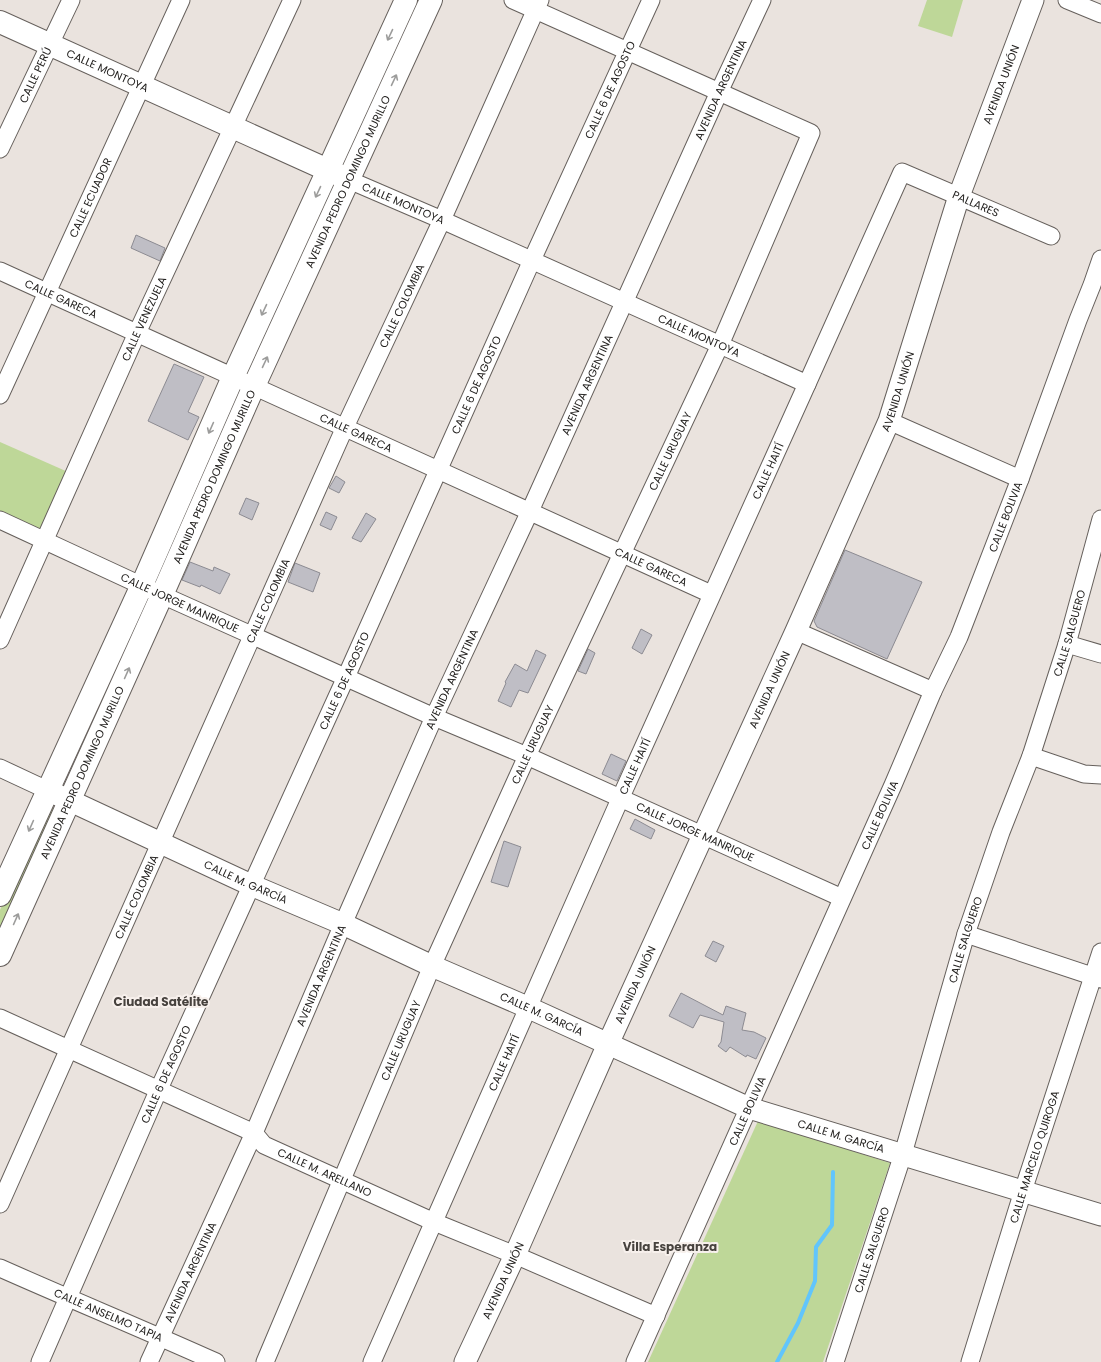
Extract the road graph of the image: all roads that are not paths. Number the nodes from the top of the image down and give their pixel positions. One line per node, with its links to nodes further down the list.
1 (71, 0): 14 (street, CALLE PERÚ)
2 (181, 0): 16 (street, CALLE ECUADOR)
3 (292, 0): 18 (street, CALLE VENEZUELA)
4 (406, 0): 20 (main road, AVENIDA PEDRO DOMINGO MURILLO, one-way to 20)
5 (431, 0): 22 (main road, AVENIDA PEDRO DOMINGO MURILLO, one-way to 5)
6 (513, 0): 11 (street)
7 (651, 0): 15 (street, CALLE 6 DE AGOSTO)
8 (762, 0): 17 (street, AVENIDA ARGENTINA)
9 (1033, 0): 23 (street, AVENIDA UNIÓN)
10 (1066, 0): 12 (street)
11 (538, 5): 15 (street); 24 (street, CALLE COLOMBIA)
12 (1101, 14)
13 (0, 22): 14 (main road, CALLE MONTOYA)
14 (50, 44): 16 (main road, CALLE MONTOYA); 19 (street, CALLE PERÚ)
15 (627, 51): 17 (street); 27 (street, CALLE 6 DE AGOSTO)
16 (142, 85): 18 (main road, CALLE MONTOYA); 29 (street, CALLE ECUADOR)
17 (719, 92): 30 (street, AVENIDA ARGENTINA); 32 (street, CALLE URUGUAY)
18 (234, 127): 20 (main road, CALLE MONTOYA); 31 (street, CALLE VENEZUELA)
19 (0, 149)
20 (328, 170): 22 (main road, CALLE MONTOYA); 33 (main road, AVENIDA PEDRO DOMINGO MURILLO, one-way to 33)
21 (902, 172): 23 (street, PALLARES); 34 (street, CALLE HAITÍ)
22 (349, 180): 24 (street, CALLE MONTOYA); 35 (main road, AVENIDA PEDRO DOMINGO MURILLO, one-way to 22)
23 (959, 196): 25 (street, PALLARES); 37 (street, AVENIDA UNIÓN)
24 (442, 220): 27 (street, CALLE MONTOYA); 38 (street, CALLE COLOMBIA)
25 (1051, 236)
26 (1101, 259): 40 (street, CALLE BOLIVIA)
27 (532, 260): 30 (street, CALLE MONTOYA); 39 (street, CALLE 6 DE AGOSTO)
28 (0, 271): 29 (street, CALLE GARECA)
29 (48, 292): 31 (street, CALLE GARECA); 36 (street, CALLE ECUADOR)
30 (625, 302): 32 (street, CALLE MONTOYA); 41 (street, AVENIDA ARGENTINA)
31 (137, 333): 33 (street, CALLE GARECA); 44 (street, CALLE VENEZUELA)
32 (720, 345): 34 (street, CALLE MONTOYA); 45 (street, CALLE URUGUAY)
33 (233, 377): 35 (street, CALLE GARECA); 46 (main road, AVENIDA PEDRO DOMINGO MURILLO, one-way to 46)
34 (808, 384): 47 (street, CALLE HAITÍ)
35 (254, 386): 38 (street, CALLE GARECA); 48 (main road, AVENIDA PEDRO DOMINGO MURILLO)
36 (0, 395)
37 (889, 421): 40 (street); 49 (street, AVENIDA UNIÓN)
38 (345, 427): 39 (street, CALLE GARECA); 50 (street, CALLE COLOMBIA)
39 (438, 470): 41 (street, CALLE GARECA); 54 (street, CALLE 6 DE AGOSTO)
40 (1020, 478): 55 (street, CALLE BOLIVIA)
41 (530, 511): 45 (street, CALLE GARECA); 56 (street, AVENIDA ARGENTINA)
42 (0, 520): 44 (street, CALLE JORGE MANRIQUE)
43 (1100, 525): 52 (street, CALLE SALGUERO)
44 (44, 540): 46 (street, CALLE JORGE MANRIQUE); 51 (street, CALLE VENEZUELA)
45 (622, 553): 47 (street, CALLE GARECA); 57 (street, CALLE URUGUAY)
46 (142, 586): 48 (street, CALLE JORGE MANRIQUE); 61 (main road, AVENIDA PEDRO DOMINGO MURILLO)
47 (711, 594): 62 (street, CALLE HAITÍ)
48 (162, 595): 50 (street, CALLE JORGE MANRIQUE); 63 (main road, AVENIDA PEDRO DOMINGO MURILLO, one-way to 48)
49 (796, 631): 55 (street); 64 (street, AVENIDA UNIÓN)
50 (252, 635): 54 (street, CALLE JORGE MANRIQUE); 65 (street, CALLE COLOMBIA)
51 (0, 640)
52 (1066, 644): 53 (street); 58 (street, CALLE SALGUERO)
53 (1101, 654)
54 (346, 677): 56 (street, CALLE JORGE MANRIQUE); 66 (street, CALLE 6 DE AGOSTO)
55 (933, 691): 68 (street, CALLE BOLIVIA)
56 (434, 717): 57 (street, CALLE JORGE MANRIQUE); 69 (street, AVENIDA ARGENTINA)
57 (527, 756): 62 (street, CALLE JORGE MANRIQUE); 73 (street, CALLE URUGUAY)
58 (1031, 756): 60 (street); 70 (street, CALLE SALGUERO)
59 (0, 768): 61 (street, CALLE M. GARCÍA)
60 (1101, 775)
61 (47, 790): 63 (street, CALLE M. GARCÍA); 67 (main road, AVENIDA PEDRO DOMINGO MURILLO, one-way to 67)
62 (620, 799): 64 (street, CALLE JORGE MANRIQUE); 75 (street, CALLE HAITÍ)
63 (70, 801): 65 (street, CALLE M. GARCÍA); 72 (main road, AVENIDA PEDRO DOMINGO MURILLO, one-way to 63)
64 (702, 836): 68 (street, CALLE JORGE MANRIQUE); 77 (street, AVENIDA UNIÓN)
65 (161, 843): 66 (street, CALLE M. GARCÍA); 78 (street, CALLE COLOMBIA)
66 (251, 885): 69 (street, CALLE M. GARCÍA); 79 (street, CALLE 6 DE AGOSTO)
67 (0, 895)
68 (842, 898): 80 (street, CALLE BOLIVIA)
69 (343, 924): 73 (street, CALLE M. GARCÍA); 81 (street, AVENIDA ARGENTINA)
70 (966, 934): 74 (street); 82 (street, CALLE SALGUERO)
71 (1101, 952): 74 (street, CALLE MARCELO QUIROGA)
72 (0, 955)
73 (432, 966): 75 (street, CALLE M. GARCÍA); 83 (street, CALLE URUGUAY)
74 (1098, 978): 84 (street, CALLE MARCELO QUIROGA)
75 (527, 1007): 77 (street, CALLE M. GARCÍA); 87 (street, CALLE HAITÍ)
76 (0, 1018): 78 (street, CALLE M. ARELLANO)
77 (608, 1044): 80 (street, CALLE M. GARCÍA); 88 (street, AVENIDA UNIÓN)
78 (68, 1048): 79 (street, CALLE M. ARELLANO); 85 (street, CALLE COLOMBIA)
79 (158, 1091): 81 (street, CALLE M. ARELLANO); 90 (street, CALLE 6 DE AGOSTO)
80 (749, 1108): 82 (street, CALLE M. GARCÍA); 91 (street, CALLE BOLIVIA)
81 (254, 1133): 83 (street, CALLE M. ARELLANO); 92 (street, AVENIDA ARGENTINA)
82 (903, 1154): 84 (street, CALLE M. GARCÍA); 100 (street, CALLE SALGUERO)
83 (343, 1180): 87 (street, CALLE M. ARELLANO); 96 (street, CALLE URUGUAY)
84 (1023, 1191): 86 (street, CALLE M. GARCÍA); 101 (street, CALLE MARCELO QUIROGA)
85 (0, 1204)
86 (1101, 1215)
87 (434, 1222): 88 (street, CALLE M. ARELLANO); 97 (street, CALLE HAITÍ)
88 (515, 1255): 91 (street, CALLE M. ARELLANO); 98 (street, AVENIDA UNIÓN)
89 (0, 1268): 90 (street, CALLE ANSELMO TAPIA)
90 (68, 1299): 92 (street, CALLE ANSELMO TAPIA); 93 (street, CALLE 6 DE AGOSTO)
91 (656, 1316): 99 (street, CALLE BOLIVIA)
92 (160, 1337): 94 (street, AVENIDA ARGENTINA); 95 (street, CALLE ANSELMO TAPIA)
93 (40, 1362)
94 (149, 1362)
95 (216, 1362)
96 (265, 1362)
97 (372, 1362)
98 (465, 1362)
99 (635, 1362)
100 (835, 1362)
101 (970, 1362)

